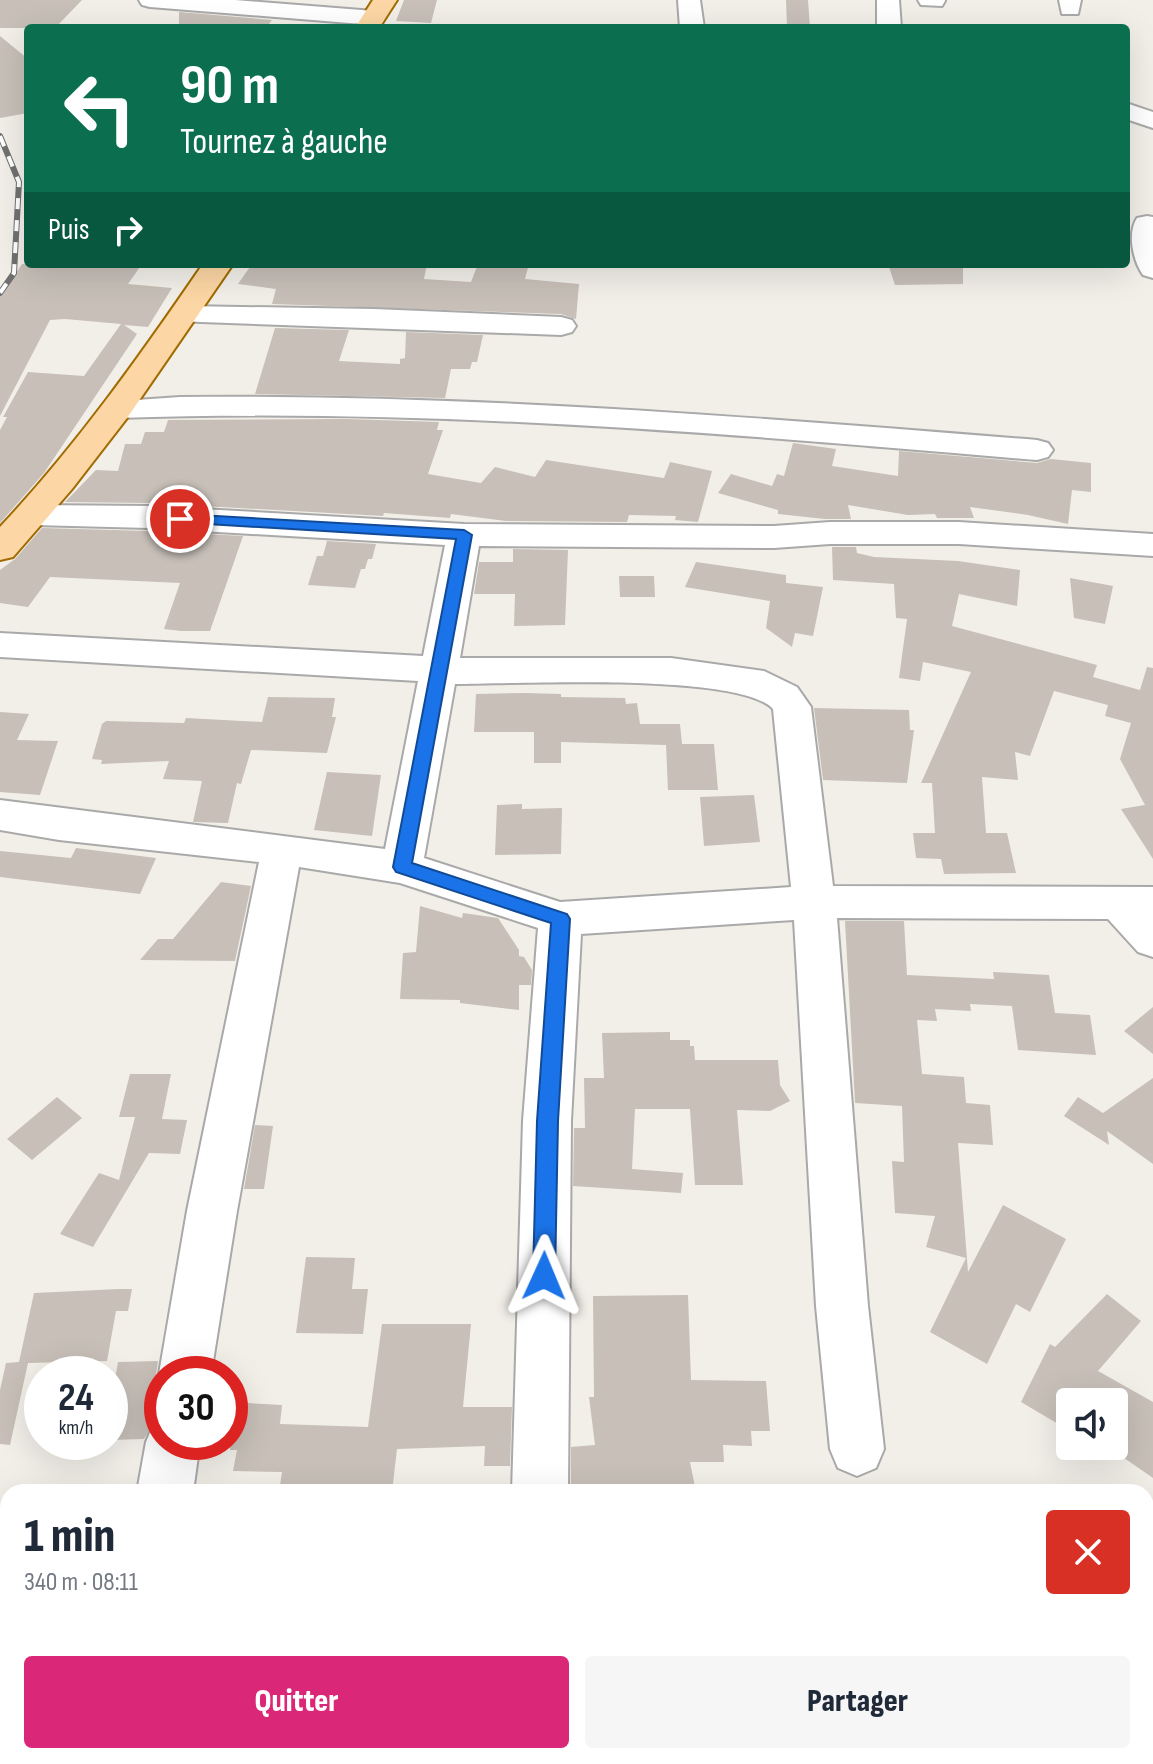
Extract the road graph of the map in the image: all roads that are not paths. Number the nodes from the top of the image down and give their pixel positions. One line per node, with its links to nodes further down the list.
1 (150, 0): 4 (street)
2 (689, 0): 7 (street)
3 (888, 0): 8 (street)
4 (197, 2): 5 (street); 6 (street)
5 (376, 20)
6 (178, 24)
7 (692, 24)
8 (889, 24)
9 (1130, 112): 10 (street)
10 (1153, 120)
11 (1142, 222): 13 (street)
12 (215, 268): 14 (main road)
13 (1153, 269)
14 (184, 315): 15 (street); 16 (main road)
15 (561, 326)
16 (118, 409): 17 (street); 18 (main road)
17 (1037, 450)
18 (33, 515): 19 (street); 21 (main road)
19 (464, 535): 20 (street); 23 (street)
20 (1153, 545)
21 (0, 549)
22 (0, 645): 23 (street)
23 (438, 671): 26 (street); 27 (street)
24 (0, 815): 25 (street)
25 (282, 849): 26 (street); 31 (street)
26 (402, 867): 29 (street)
27 (814, 902): 28 (street); 29 (street); 32 (street)
28 (1136, 902): 30 (street)
29 (560, 919): 35 (street)
30 (1153, 940)
31 (188, 1356)
32 (857, 1449)
33 (170, 1460): 34 (street)
34 (166, 1484)
35 (540, 1484)

